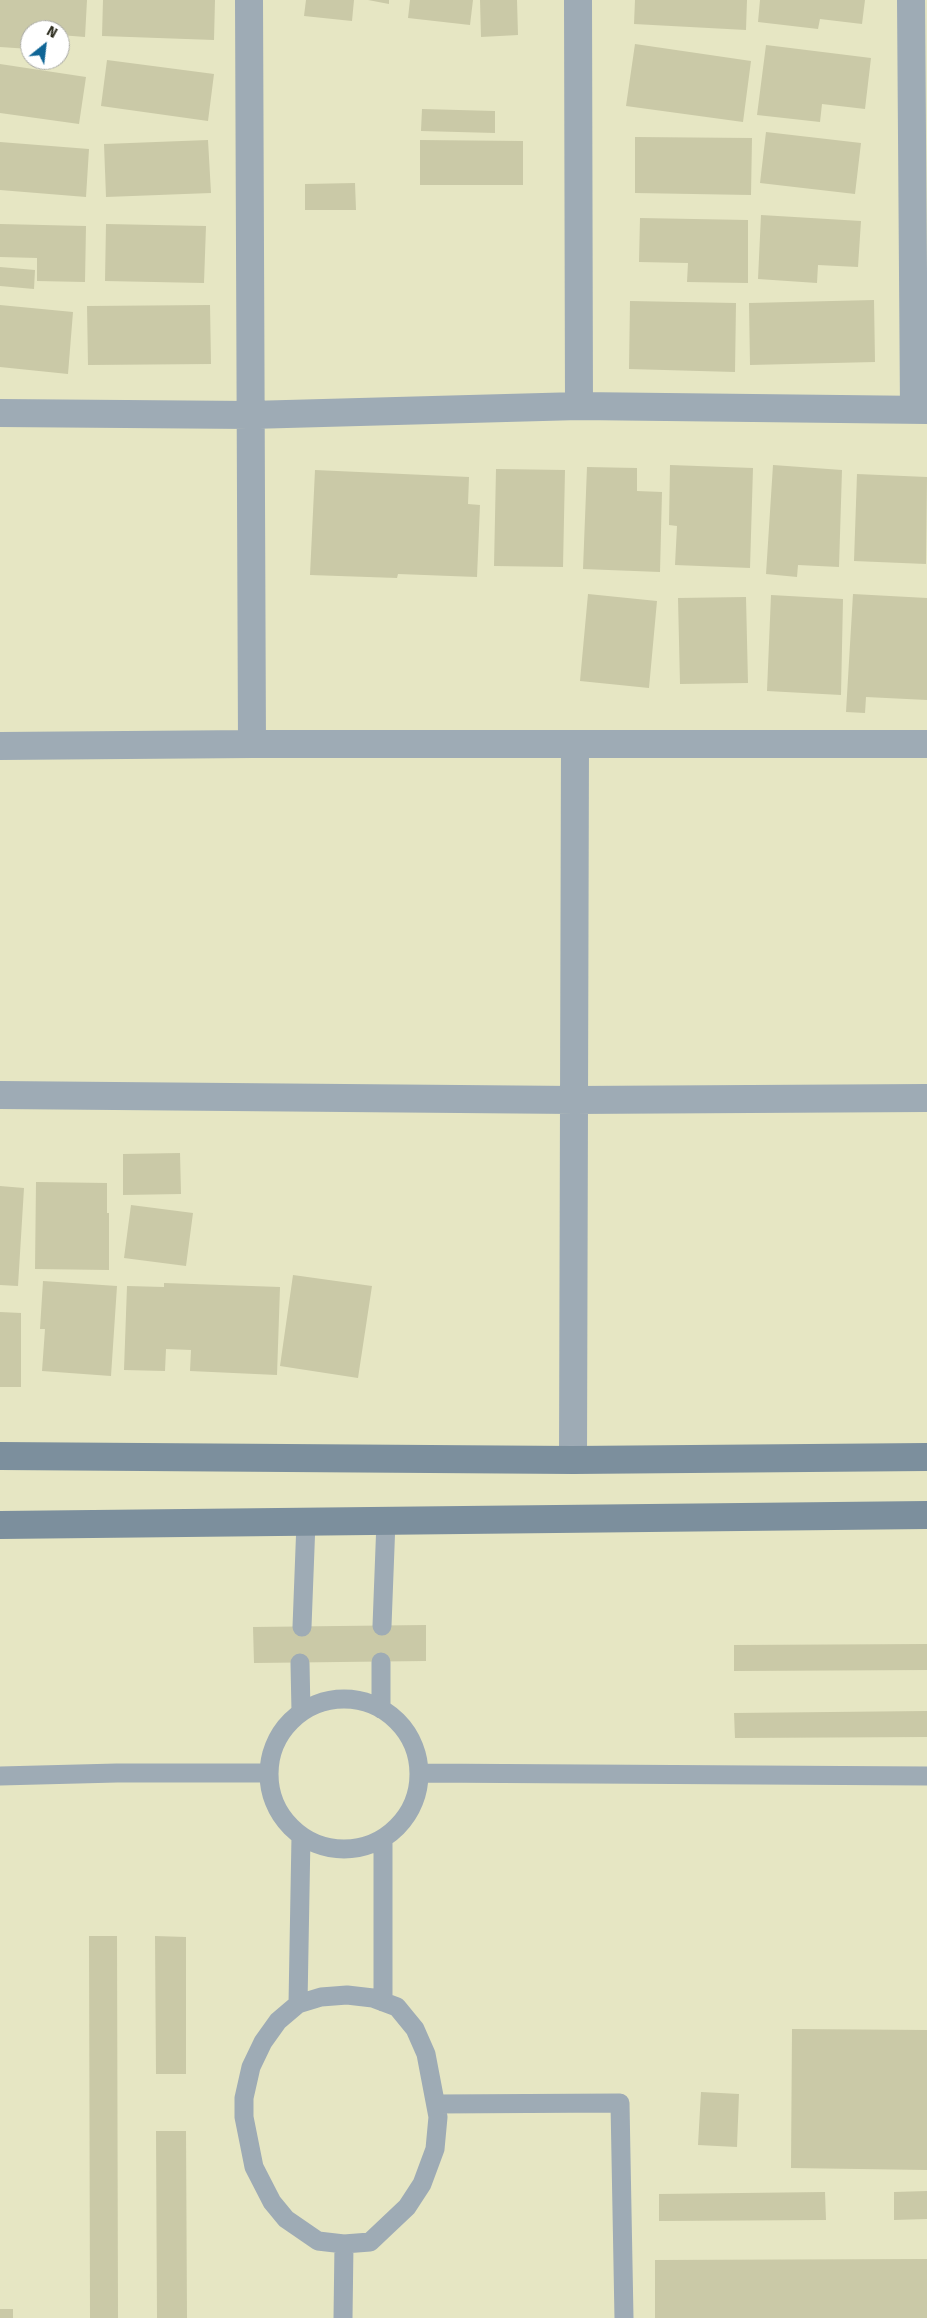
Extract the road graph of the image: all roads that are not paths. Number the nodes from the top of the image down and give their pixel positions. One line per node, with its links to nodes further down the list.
1 (249, 0): 7 (street)
2 (578, 0): 4 (street)
3 (911, 0): 5 (street)
4 (579, 406): 5 (street); 7 (street)
5 (921, 410)
6 (0, 413): 7 (street)
7 (250, 415): 8 (street)
8 (252, 744): 9 (street); 11 (street)
9 (575, 744): 10 (street); 14 (street)
10 (927, 744)
11 (0, 746)
12 (0, 1095): 14 (street)
13 (927, 1098): 14 (street)
14 (574, 1100): 17 (street)
15 (0, 1456): 17 (street)
16 (927, 1457): 17 (street)
17 (573, 1460)
18 (927, 1515): 19 (street)
19 (386, 1521): 20 (street); 23 (lane)
20 (306, 1522): 21 (street); 22 (lane)
21 (0, 1526)
22 (302, 1626)
23 (382, 1626)
24 (300, 1662): 27 (lane)
25 (381, 1662): 26 (lane)
26 (381, 1709): 27 (lane); 29 (lane)
27 (301, 1712): 28 (lane)
28 (268, 1773): 30 (lane); 32 (lane)
29 (419, 1774): 31 (lane); 33 (lane)
30 (0, 1776)
31 (927, 1776)
32 (301, 1836): 33 (lane); 35 (lane)
33 (383, 1839): 34 (lane)
34 (383, 2002): 35 (lane); 36 (lane)
35 (298, 2004): 37 (lane)
36 (436, 2104): 37 (lane); 39 (lane)
37 (344, 2244): 38 (lane)
38 (344, 2318)
39 (624, 2318)

